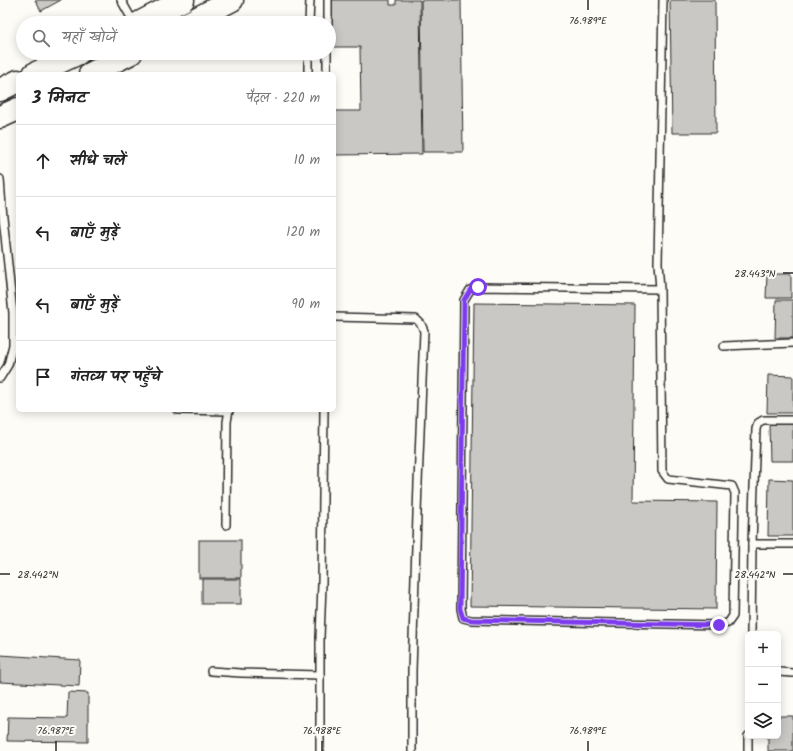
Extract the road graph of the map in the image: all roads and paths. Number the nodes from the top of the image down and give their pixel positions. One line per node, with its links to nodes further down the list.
1 (120, 0): 7 (lane)
2 (183, 0): 8 (highway)
3 (232, 0): 9 (highway)
4 (310, 0): 10 (lane)
5 (328, 0): 11 (lane)
6 (662, 0): 25 (lane)
7 (130, 16)
8 (152, 16)
9 (201, 16)
10 (309, 16)
11 (328, 16)
12 (64, 60): 16 (highway)
13 (114, 60): 17 (highway)
14 (308, 60): 18 (lane)
15 (327, 60): 19 (lane)
16 (38, 72)
17 (93, 72)
18 (308, 72)
19 (327, 72)
20 (16, 82): 21 (highway)
21 (0, 90)
22 (16, 110): 23 (highway)
23 (0, 117)
24 (0, 179): 29 (lane)
25 (660, 289): 25 (lane)
26 (336, 317): 43 (lane)
27 (793, 343): 28 (lane)
28 (724, 346)
29 (0, 378)
30 (229, 412): 33 (lane)
31 (324, 412): 40 (lane)
32 (793, 420): 34 (lane)
33 (226, 525)
34 (752, 544): 35 (lane); 36 (lane)
35 (793, 544)
36 (751, 631)
37 (211, 671): 40 (lane)
38 (781, 672): 39 (lane)
39 (793, 673)
40 (320, 675): 42 (lane)
41 (748, 739): 44 (lane)
42 (320, 751)
43 (412, 751)
44 (748, 751)

